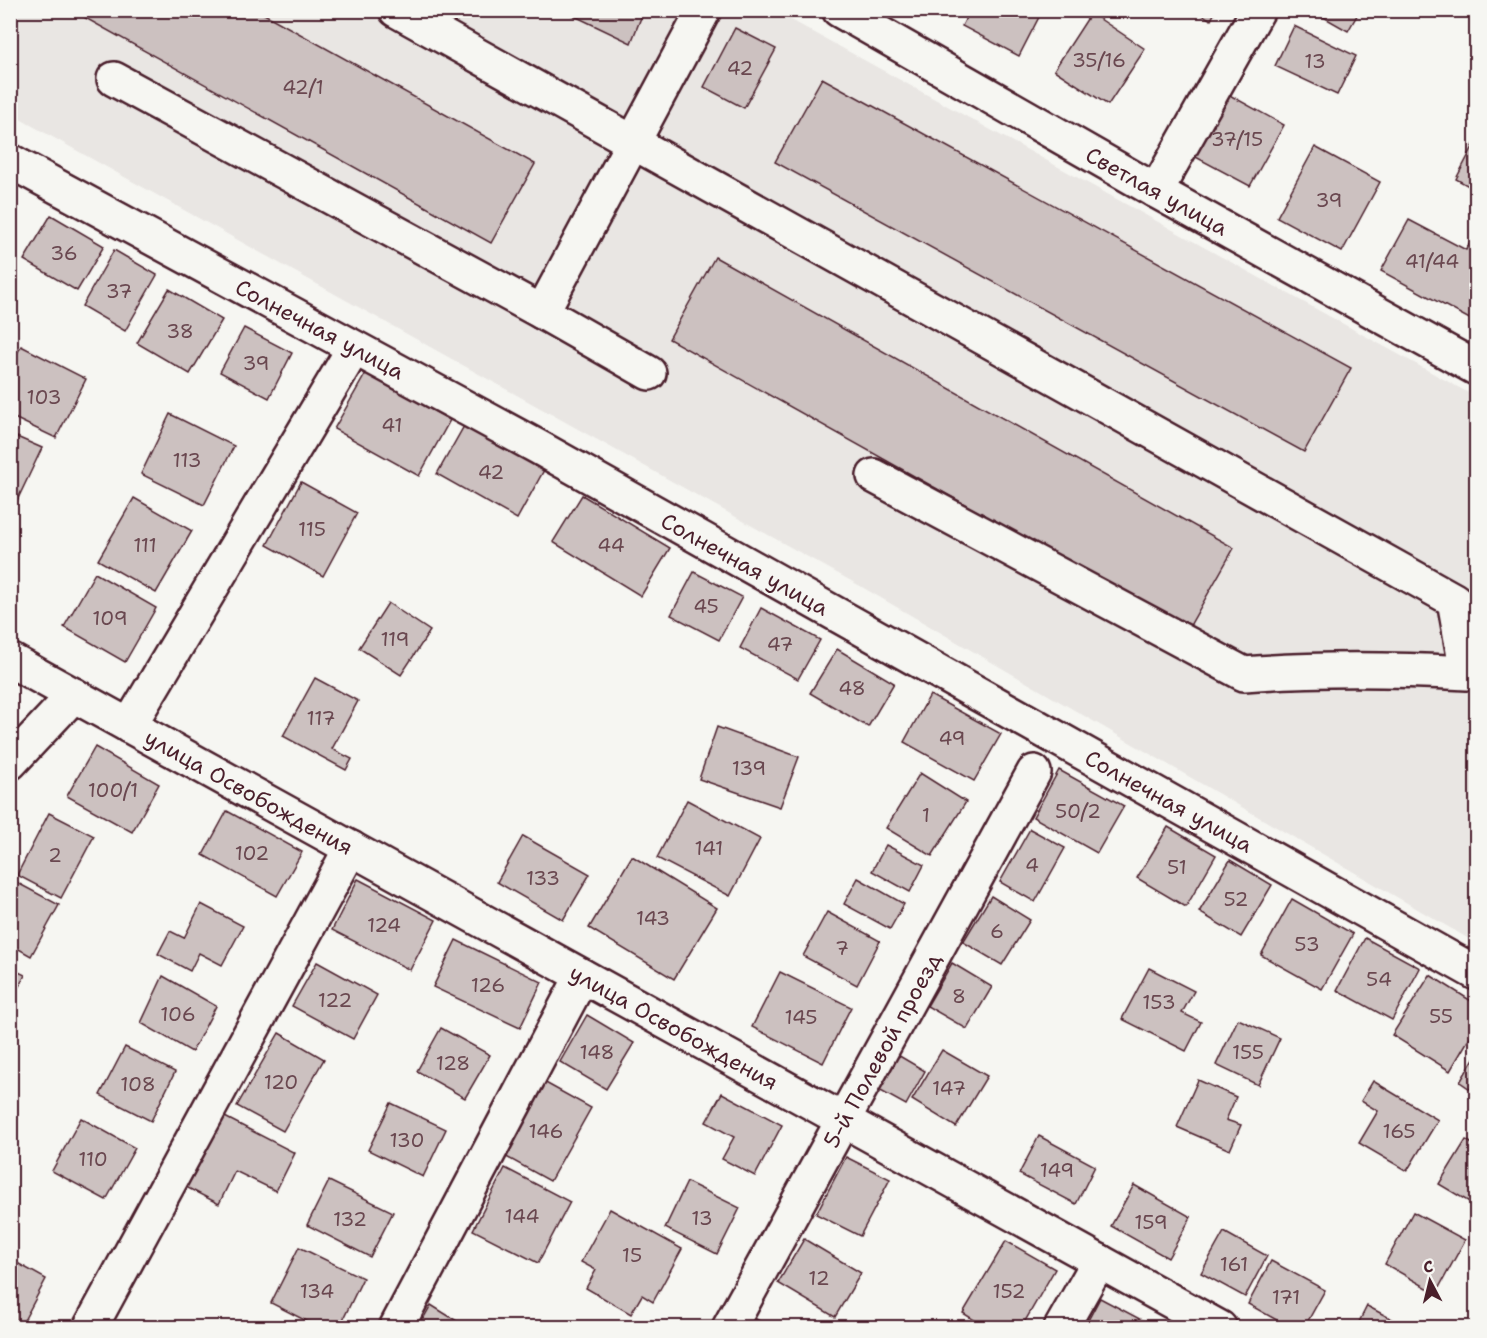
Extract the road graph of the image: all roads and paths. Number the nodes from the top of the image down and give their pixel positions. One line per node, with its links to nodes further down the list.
1 (396, 10): 6 (street)
2 (704, 10): 6 (street)
3 (839, 10): 8 (street, Светлая улица)
4 (1258, 10): 8 (street)
5 (114, 79): 9 (street)
6 (633, 142): 9 (street); 13 (street)
7 (10, 161): 10 (street, Солнечная улица)
8 (1156, 191): 11 (street, Светлая улица)
9 (542, 312): 12 (street)
10 (354, 348): 16 (street, улица Освобождения); 20 (street, Солнечная улица)
11 (1476, 368)
12 (649, 373)
13 (874, 476)
14 (10, 660): 15 (street, улица Освобождения)
15 (74, 695): 16 (street, улица Освобождения); 17 (street)
16 (129, 726): 19 (street, улица Освобождения)
17 (10, 763)
18 (1034, 772): 22 (street, 5-й Полевой проезд)
19 (351, 848): 21 (street, улица Освобождения); 24 (street)
20 (1476, 973)
21 (582, 976): 22 (street, улица Освобождения); 25 (street)
22 (844, 1120): 23 (street, улица Освобождения); 26 (street, 5-й Полевой проезд)
23 (1099, 1261): 27 (street); 28 (street, улица Освобождения)
24 (90, 1328)
25 (396, 1328)
26 (729, 1328)
27 (1061, 1328)
28 (1220, 1328)

